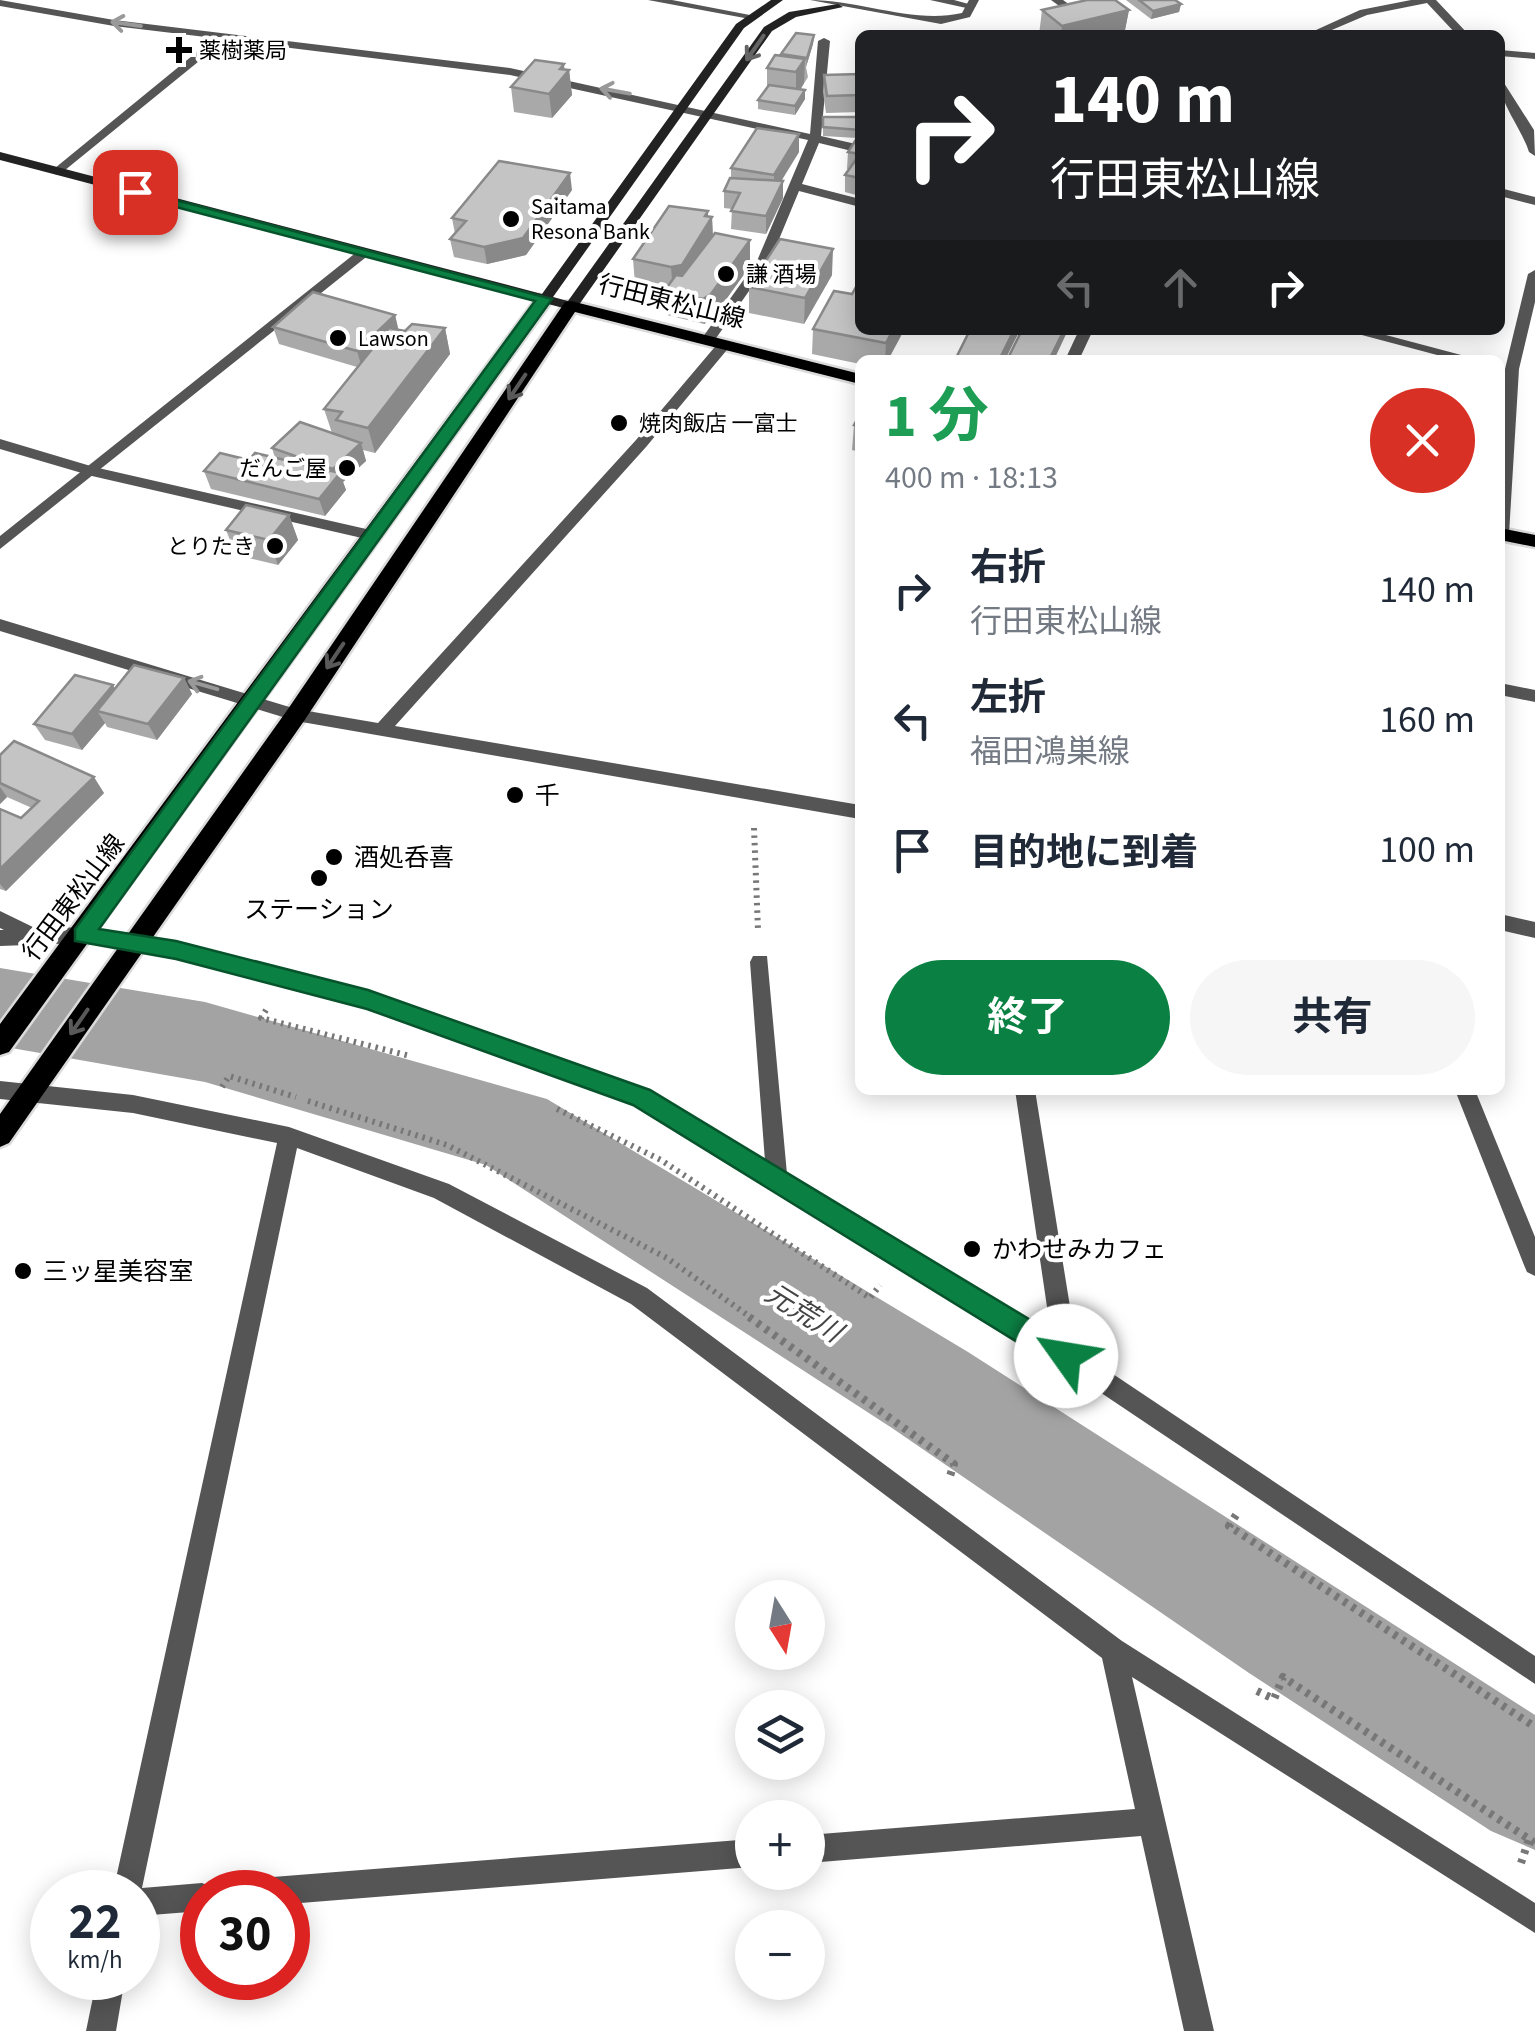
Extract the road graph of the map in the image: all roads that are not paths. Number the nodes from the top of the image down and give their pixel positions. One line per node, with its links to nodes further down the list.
1 (653, 0): 10 (street)
2 (778, 0): 10 (main road)
3 (814, 0): 9 (street)
4 (934, 0): 8 (street)
5 (1056, 0): 11 (street)
6 (1429, 0): 12 (street); 13 (street)
7 (0, 3): 14 (street, one-way to 7)
8 (973, 3): 9 (street)
9 (838, 7): 20 (main road, one-way to 20)
10 (750, 16): 19 (main road)
11 (1099, 30)
12 (1323, 30)
13 (1459, 30)
14 (222, 37): 19 (street, one-way to 14); 25 (street)
15 (824, 41): 21 (street)
16 (1505, 53): 17 (street)
17 (1535, 56)
18 (1505, 93): 23 (street)
19 (685, 105): 20 (street); 32 (main road)
20 (710, 111): 21 (street); 33 (main road)
21 (815, 138): 22 (street); 26 (street)
22 (855, 148)
23 (1535, 152)
24 (0, 156): 25 (main road)
25 (59, 171): 30 (main road)
26 (796, 186): 28 (street); 35 (street)
27 (1505, 193): 29 (street)
28 (855, 201)
29 (1535, 201)
30 (363, 254): 32 (main road); 41 (street)
31 (1535, 274): 37 (street)
32 (544, 299): 33 (main road); 43 (main road, 行田東松山線)
33 (572, 306): 35 (main road, 行田東松山線); 50 (main road, 行田東松山線, one-way to 50)
34 (1370, 335): 36 (street)
35 (715, 343): 38 (main road, 行田東松山線); 51 (street)
36 (1452, 355)
37 (1506, 368): 39 (street)
38 (855, 378)
39 (1505, 396)
40 (0, 444): 41 (street)
41 (92, 471): 43 (street); 45 (street)
42 (1505, 535): 44 (main road)
43 (376, 536): 49 (main road, 行田東松山線)
44 (1535, 541)
45 (0, 544)
46 (0, 625): 49 (street, one-way to 46)
47 (1505, 690): 48 (street)
48 (1535, 696)
49 (255, 701): 50 (street); 58 (main road, 行田東松山線)
50 (296, 715): 51 (street); 59 (main road, 行田東松山線)
51 (382, 729): 52 (street)
52 (855, 811)
53 (0, 920): 56 (street)
54 (1505, 923): 55 (street)
55 (1535, 930)
56 (35, 936): 57 (street); 58 (street)
57 (0, 938)
58 (75, 945): 59 (street); 61 (main road, 行田東松山線)
59 (130, 950): 62 (main road, 行田東松山線, one-way to 62); 68 (street)
60 (760, 962): 68 (street)
61 (0, 1044)
62 (32, 1089): 63 (street); 66 (main road, 行田東松山線); 67 (street)
63 (0, 1090)
64 (1026, 1095): 70 (street)
65 (1467, 1095): 69 (street)
66 (0, 1135)
67 (289, 1136): 71 (street); 76 (street)
68 (777, 1180): 70 (street)
69 (1535, 1265)
70 (1066, 1356): 72 (street)
71 (1113, 1650): 73 (street); 78 (street)
72 (1535, 1671)
73 (1152, 1821): 74 (street); 81 (street)
74 (825, 1848)
75 (735, 1854): 77 (street)
76 (132, 1870)
77 (310, 1888)
78 (1535, 1920)
79 (107, 2000): 80 (street)
80 (101, 2031)
81 (1198, 2031)

